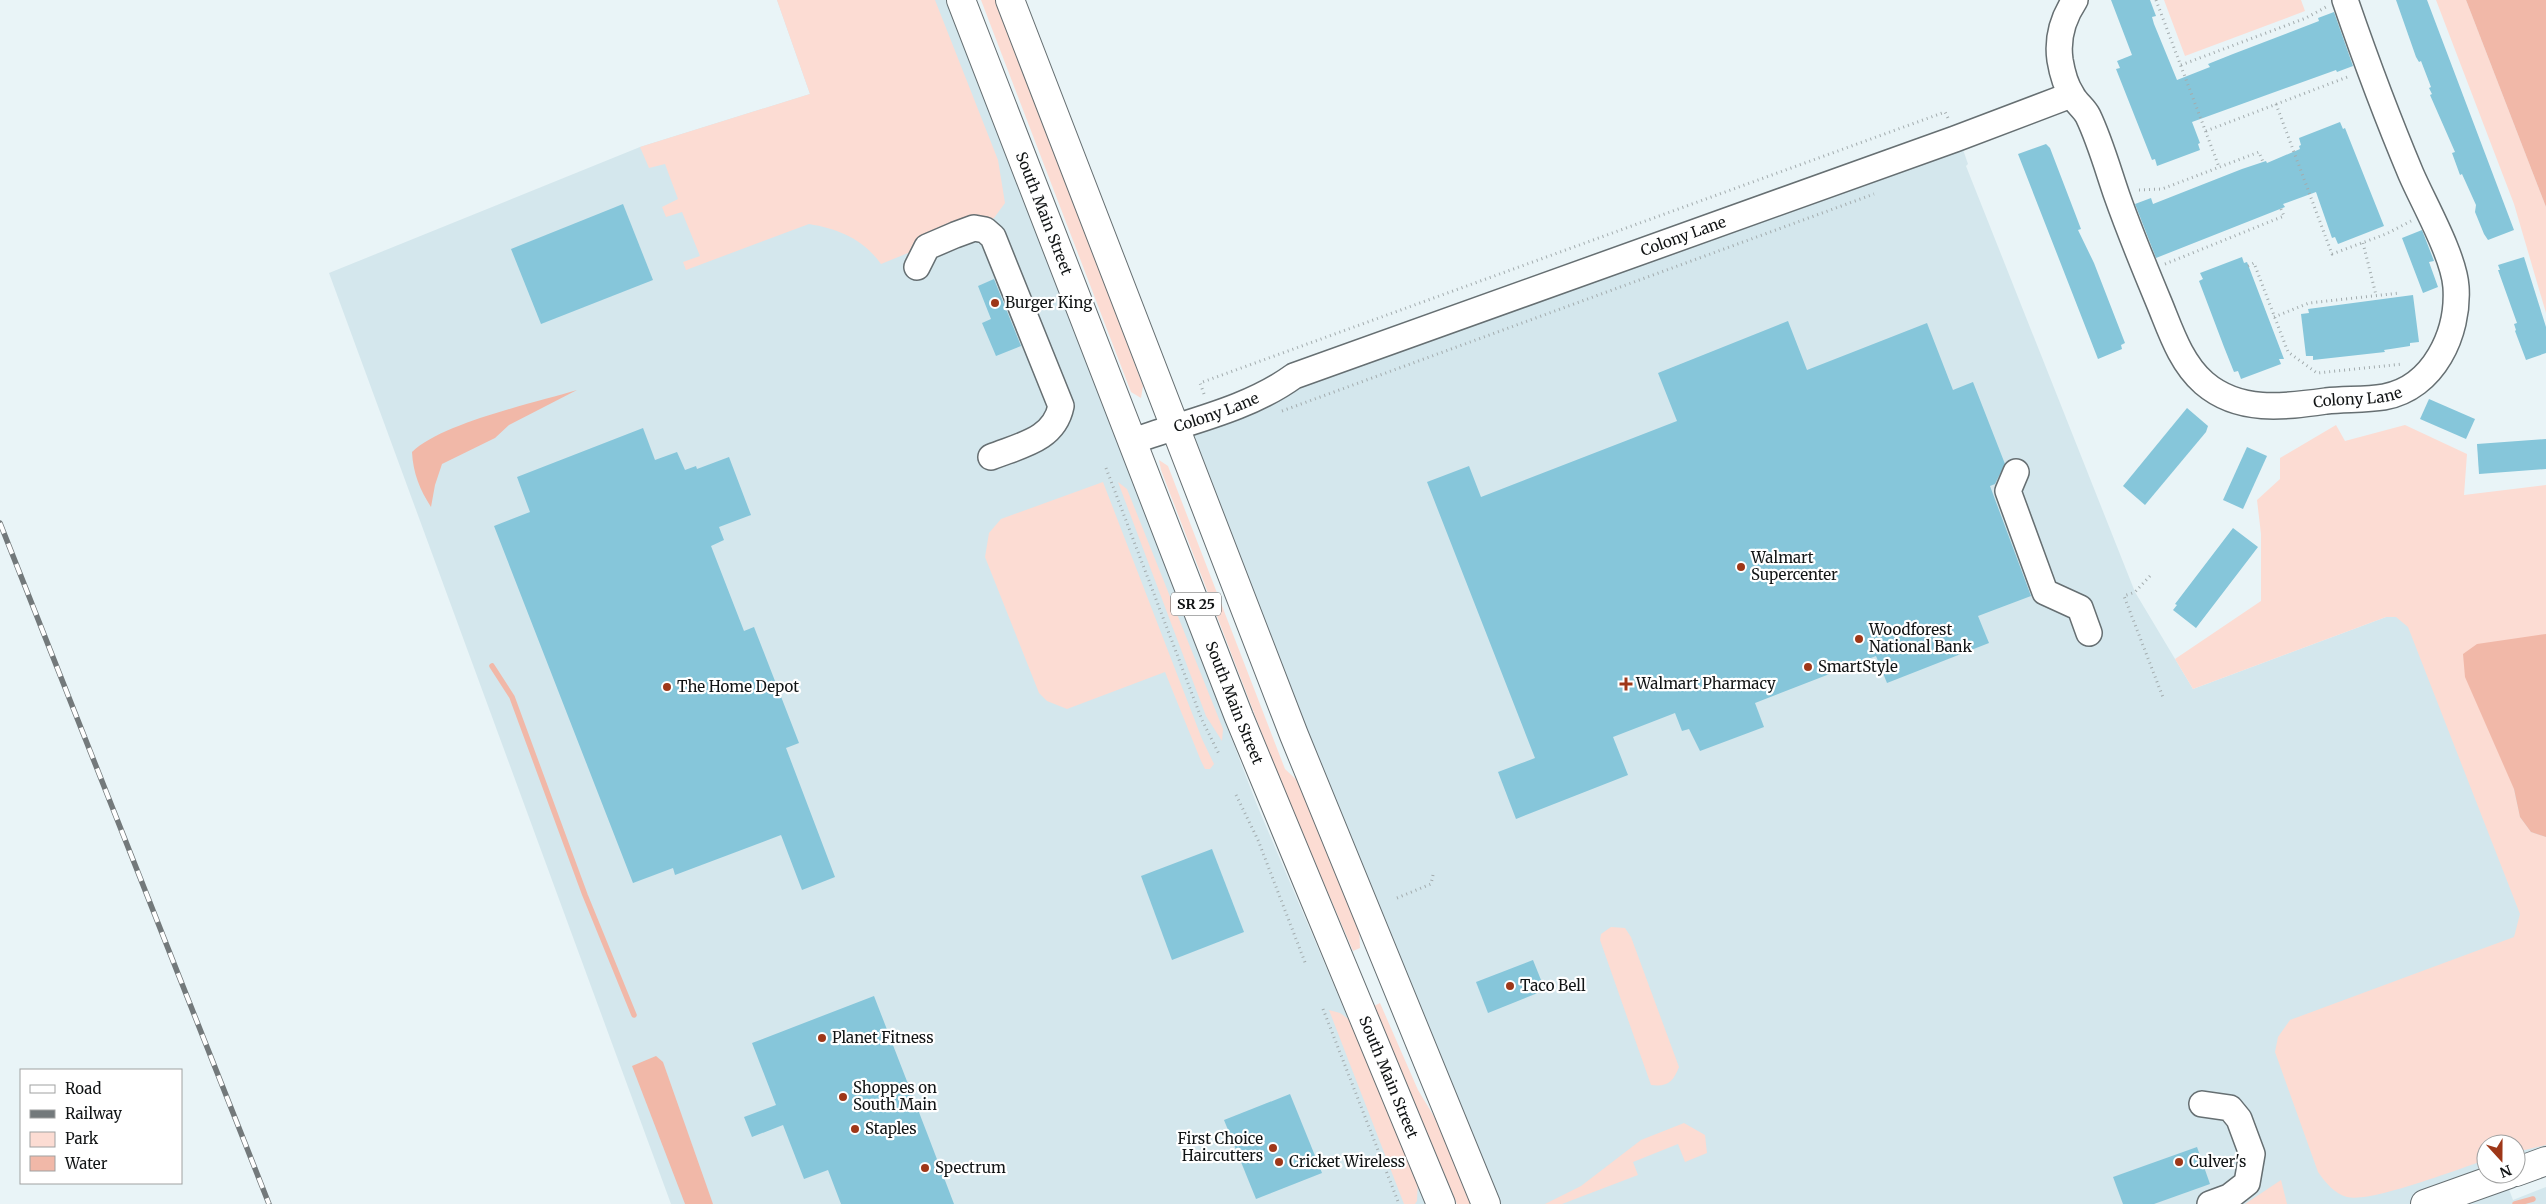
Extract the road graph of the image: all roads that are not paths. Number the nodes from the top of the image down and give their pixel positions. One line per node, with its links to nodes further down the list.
1 (961, 0): 8 (main road, South Main Street / SR 25)
2 (1010, 0): 7 (main road, SR 25)
3 (2075, 0): 5 (street, Colony Lane)
4 (2340, 2): 5 (street, Colony Lane)
5 (2071, 95): 7 (street, Colony Lane)
6 (917, 267): 9 (street)
7 (1172, 420): 8 (street, Colony Lane); 17 (main road, SR 25)
8 (1133, 441): 16 (main road, South Main Street / SR 25)
9 (991, 457)
10 (2016, 472): 11 (street)
11 (2089, 634)
12 (2202, 1104): 18 (street)
13 (2546, 1162): 14 (main road)
14 (2526, 1169)
15 (2481, 1184): 19 (main road)
16 (1442, 1204)
17 (1486, 1204)
18 (2210, 1204)
19 (2425, 1204)

